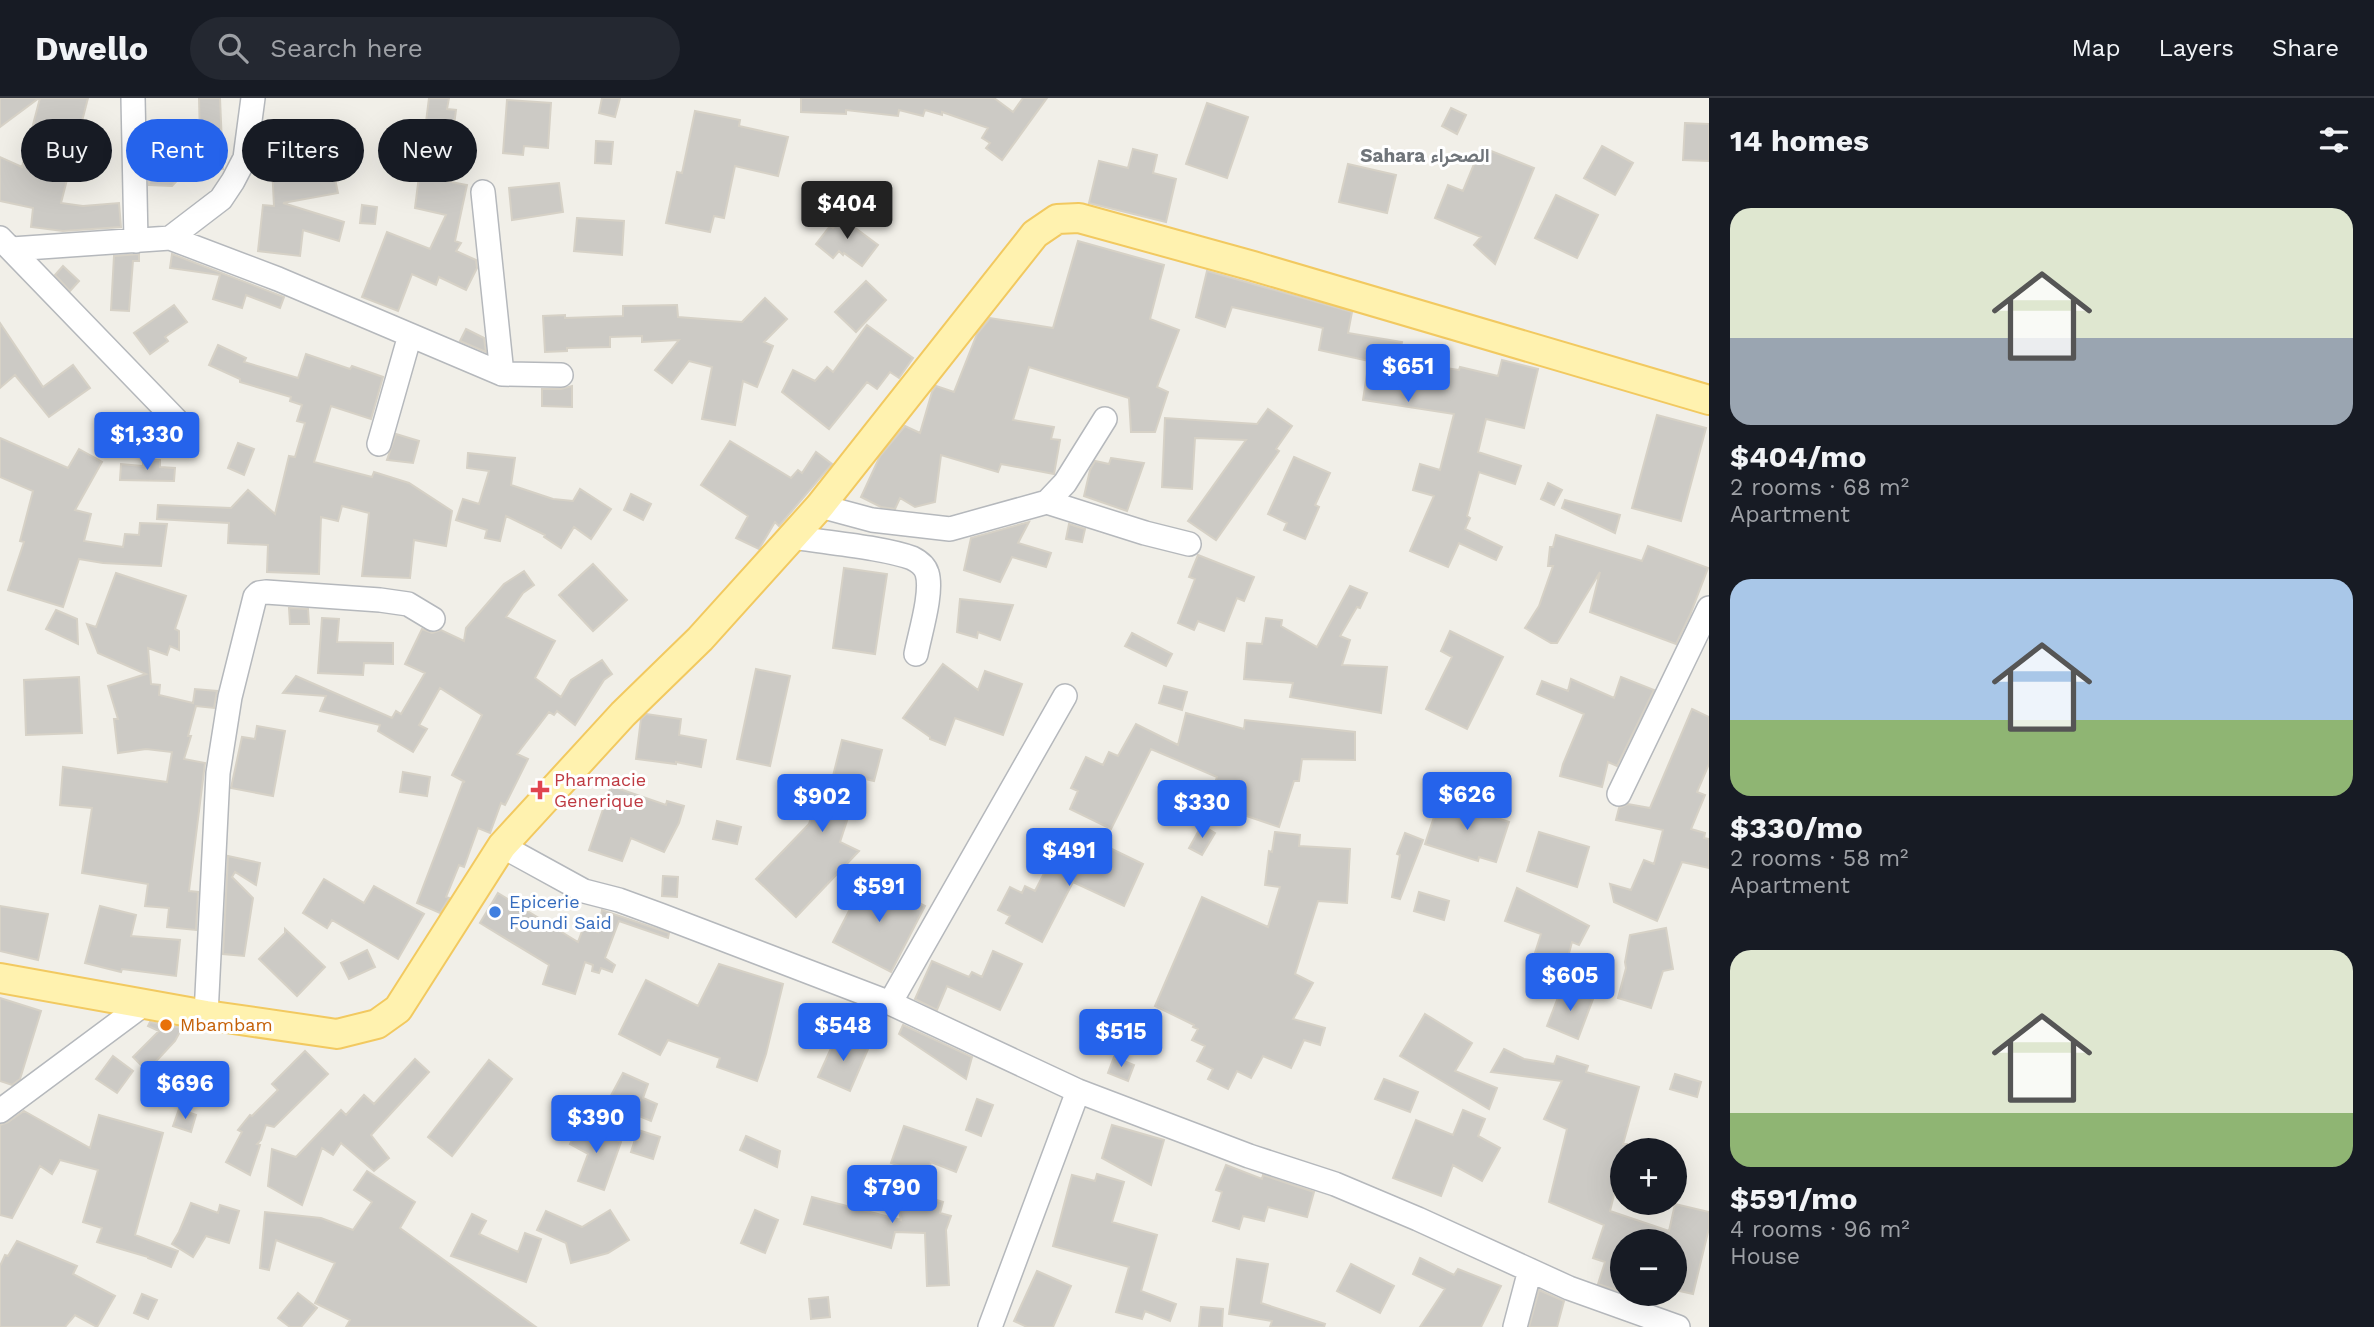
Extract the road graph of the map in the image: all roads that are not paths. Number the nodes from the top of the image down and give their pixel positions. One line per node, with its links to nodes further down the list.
1 (133, 98): 5 (street)
2 (253, 98): 4 (street)
3 (483, 192): 8 (street)
4 (170, 238): 5 (street); 7 (street)
5 (136, 241): 6 (street)
6 (6, 244): 12 (street)
7 (410, 335): 8 (street); 13 (street)
8 (502, 374): 9 (street)
9 (561, 375)
10 (1709, 400): 15 (main road)
11 (1105, 419): 14 (street)
12 (176, 420)
13 (379, 444)
14 (1046, 502): 15 (street); 17 (street)
15 (820, 506): 16 (main road)
16 (793, 537): 20 (street); 23 (main road)
17 (1189, 544)
18 (1709, 608): 22 (street)
19 (433, 619): 27 (street)
20 (916, 654)
21 (1065, 696): 25 (street)
22 (1619, 794)
23 (502, 846): 25 (street); 27 (main road)
24 (0, 978): 26 (main road)
25 (890, 1003): 28 (street)
26 (144, 1004): 27 (main road); 29 (street)
27 (206, 1015)
28 (1078, 1091): 30 (street); 31 (street)
29 (0, 1111)
30 (1530, 1269): 32 (street); 33 (street)
31 (990, 1327)
32 (1515, 1327)
33 (1678, 1327)

